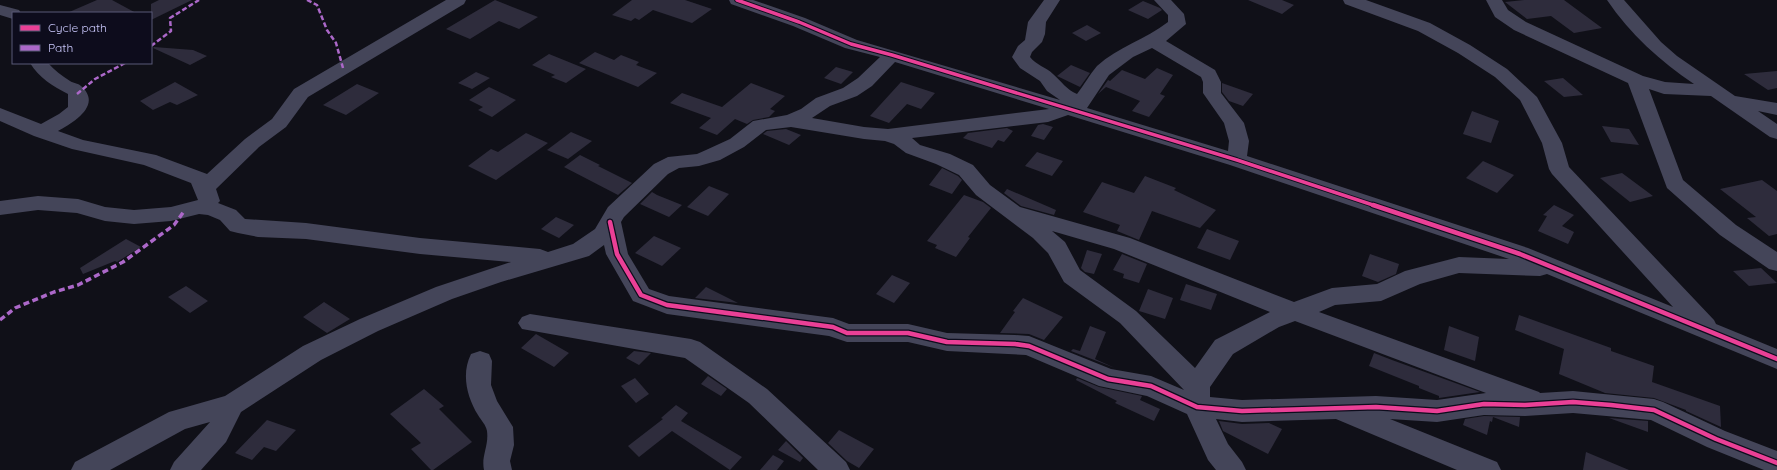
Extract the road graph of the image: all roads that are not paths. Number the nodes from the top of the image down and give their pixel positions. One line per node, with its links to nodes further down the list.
1 (458, 0): 23 (street)
2 (737, 0): 11 (street)
3 (1052, 0): 15 (street)
4 (1162, 0): 10 (street)
5 (1351, 0): 32 (street)
6 (1494, 0): 13 (street)
7 (1616, 0): 14 (street)
8 (0, 10): 9 (street)
9 (12, 14)
10 (1153, 41): 15 (street); 22 (street)
11 (892, 55): 15 (street); 18 (street)
12 (39, 64): 19 (street)
13 (1636, 80): 14 (street); 28 (street)
14 (1723, 95): 16 (street); 20 (street)
15 (1074, 107): 21 (street); 22 (street)
16 (1777, 109)
17 (0, 114): 19 (street)
18 (791, 120): 21 (street); 26 (street)
19 (41, 132): 23 (street)
20 (1777, 133)
21 (888, 134): 25 (street)
22 (1237, 160): 29 (street)
23 (208, 198): 24 (street); 27 (street)
24 (0, 208)
25 (1013, 212): 30 (street); 35 (street)
26 (610, 222): 27 (street); 35 (street)
27 (550, 258): 37 (street)
28 (1777, 263)
29 (1556, 269): 30 (street); 32 (street)
30 (1292, 311): 35 (street); 36 (street)
31 (530, 322): 43 (street)
32 (1710, 332): 33 (street)
33 (1777, 360)
34 (480, 361): 42 (street)
35 (1197, 396): 38 (street); 44 (street)
36 (1543, 404): 38 (street); 39 (street)
37 (232, 405): 40 (street); 41 (street)
38 (1336, 407): 45 (street)
39 (1777, 463)
40 (85, 470)
41 (184, 470)
42 (498, 470)
43 (836, 470)
44 (1232, 470)
45 (1487, 470)

